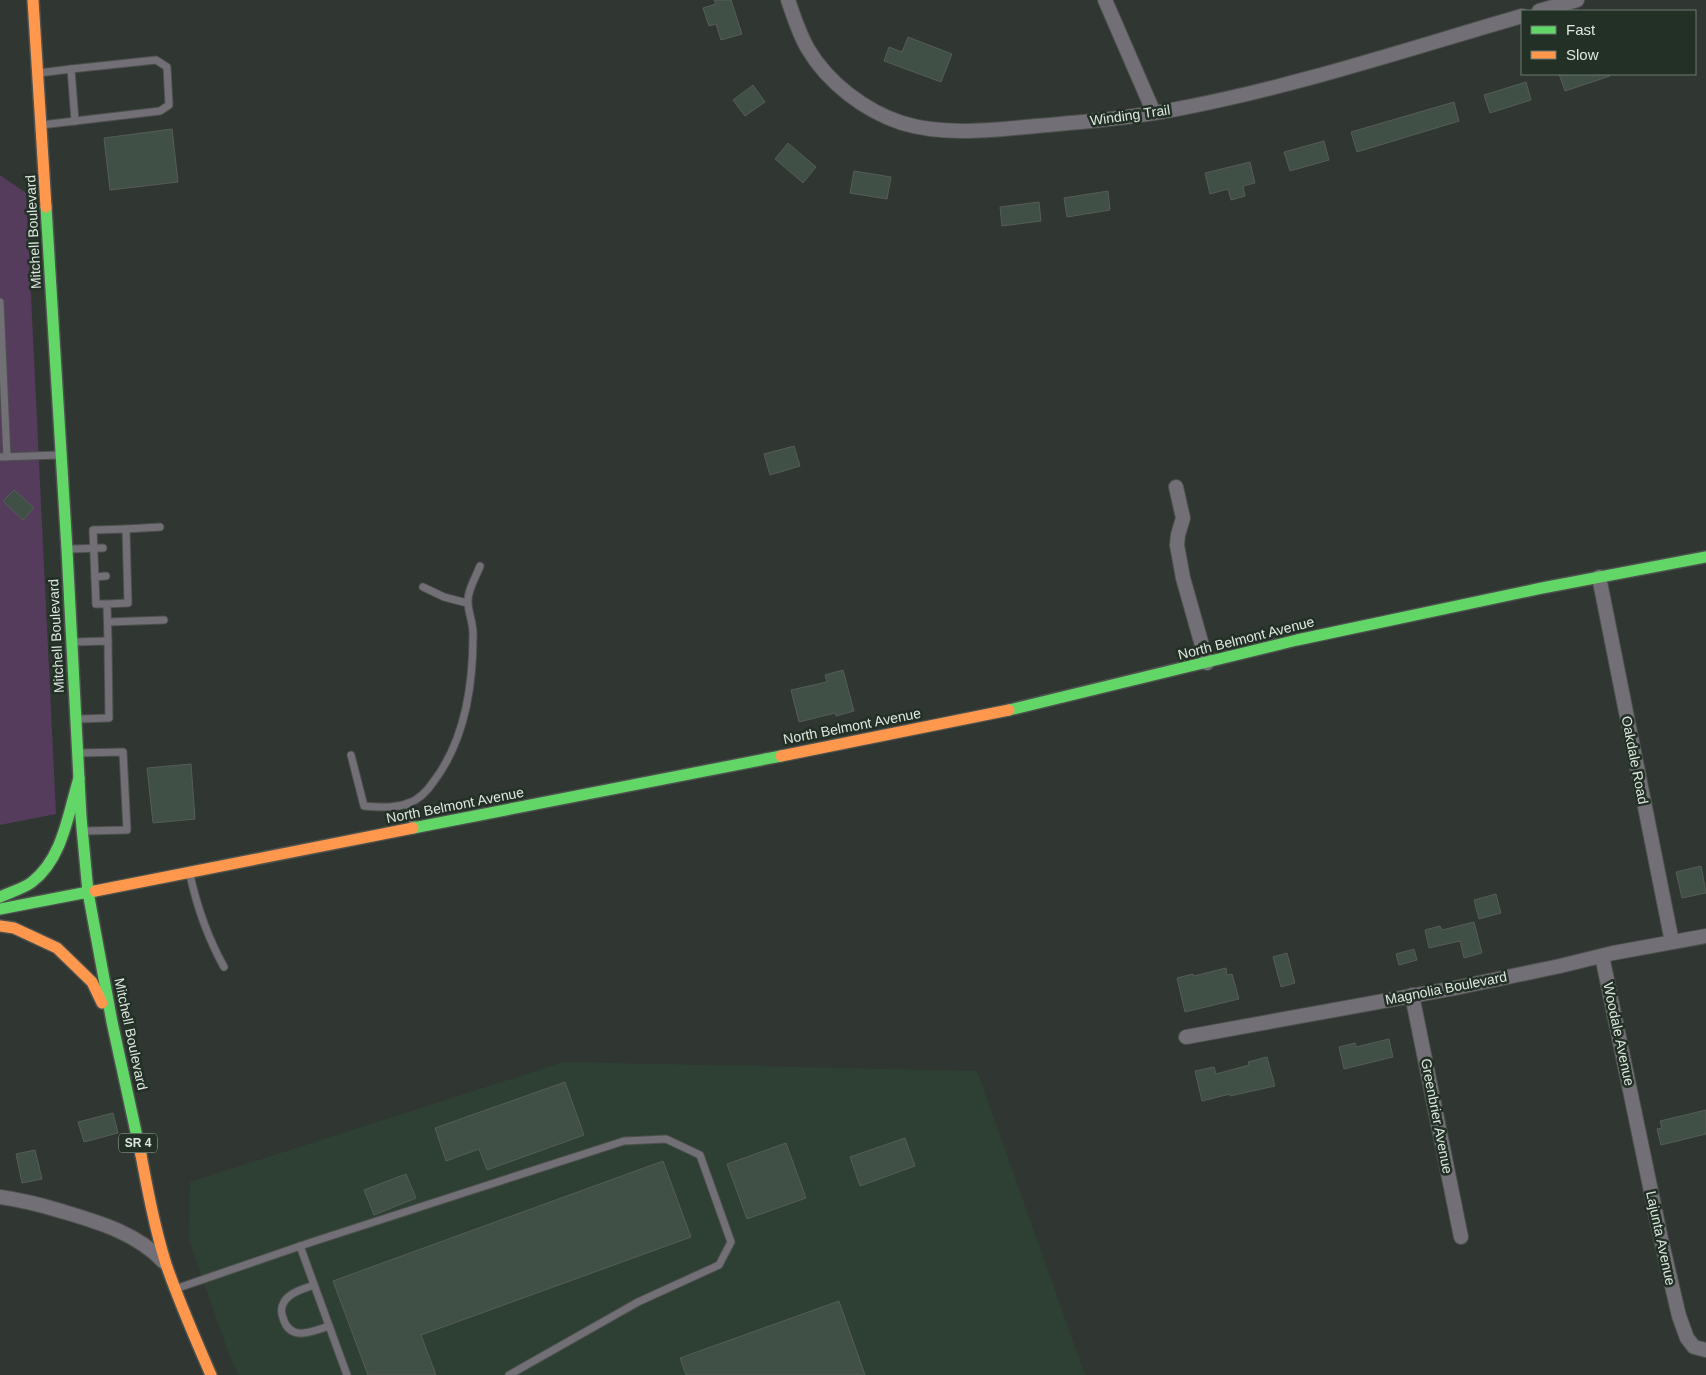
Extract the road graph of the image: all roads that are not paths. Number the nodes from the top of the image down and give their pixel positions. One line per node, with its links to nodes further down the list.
1 (33, 0): 8 (street, Mitchell Boulevard)
2 (788, 0): 9 (street, Winding Trail)
3 (1105, 0): 9 (street)
4 (1577, 0): 5 (street)
5 (1542, 10)
6 (1521, 16): 9 (street, Winding Trail)
7 (71, 70): 8 (lane); 10 (lane); 10 (lane)
8 (38, 73): 11 (street, Mitchell Boulevard)
9 (1154, 113)
10 (75, 121): 11 (lane)
11 (41, 125): 13 (street, Mitchell Boulevard)
12 (0, 302): 14 (lane)
13 (61, 454): 14 (lane); 22 (street, Mitchell Boulevard)
14 (4, 457)
15 (1176, 487): 35 (street)
16 (160, 527): 17 (lane)
17 (126, 528): 18 (lane); 19 (lane)
18 (126, 547): 21 (lane); 30 (lane)
19 (94, 548): 20 (lane); 22 (lane); 26 (lane)
20 (102, 548)
21 (118, 548)
22 (67, 550): 34 (street, Mitchell Boulevard)
23 (1706, 557): 27 (street, North Belmont Avenue)
24 (480, 566): 29 (lane)
25 (106, 576): 26 (lane)
26 (95, 577): 30 (lane)
27 (1599, 578): 35 (street, North Belmont Avenue); 49 (street, Oakdale Road)
28 (422, 587): 29 (lane)
29 (468, 603): 40 (lane)
30 (107, 604): 32 (lane)
31 (164, 620): 32 (lane)
32 (108, 622): 33 (lane)
33 (108, 641): 34 (lane); 36 (lane)
34 (71, 642): 36 (street, Mitchell Boulevard)
35 (1207, 663): 41 (street, North Belmont Avenue)
36 (76, 719): 37 (street, Mitchell Boulevard)
37 (78, 753): 39 (street, Mitchell Boulevard); 42 (lane)
38 (351, 755): 40 (lane)
39 (79, 778): 42 (street, Mitchell Boulevard); 45 (street)
40 (408, 803): 41 (lane)
41 (414, 828): 43 (street, North Belmont Avenue)
42 (82, 831): 44 (street, Mitchell Boulevard)
43 (190, 872): 44 (street, North Belmont Avenue); 51 (lane)
44 (88, 892): 46 (street, North Belmont Avenue); 53 (street, Mitchell Boulevard / SR 4)
45 (0, 897)
46 (0, 910)
47 (0, 926): 53 (street, SR 4)
48 (1706, 936): 49 (street, Magnolia Boulevard)
49 (1672, 942): 50 (street, Magnolia Boulevard)
50 (1602, 956): 52 (street, Magnolia Boulevard); 55 (street, Woodale Avenue)
51 (224, 967)
52 (1412, 995): 54 (street, Magnolia Boulevard); 57 (street, Greenbrier Avenue)
53 (112, 1022): 59 (street, Mitchell Boulevard / SR 4)
54 (1186, 1037)
55 (1635, 1112): 63 (street, Lajunta Avenue)
56 (0, 1197): 59 (street)
57 (1461, 1237)
58 (300, 1246): 60 (lane); 61 (lane); 66 (lane)
59 (166, 1263): 61 (street, SR 4)
60 (314, 1285): 62 (lane); 62 (lane)
61 (175, 1289): 64 (street, SR 4)
62 (329, 1326): 65 (lane)
63 (1706, 1350)
64 (211, 1375)
65 (347, 1375)
66 (509, 1375)

